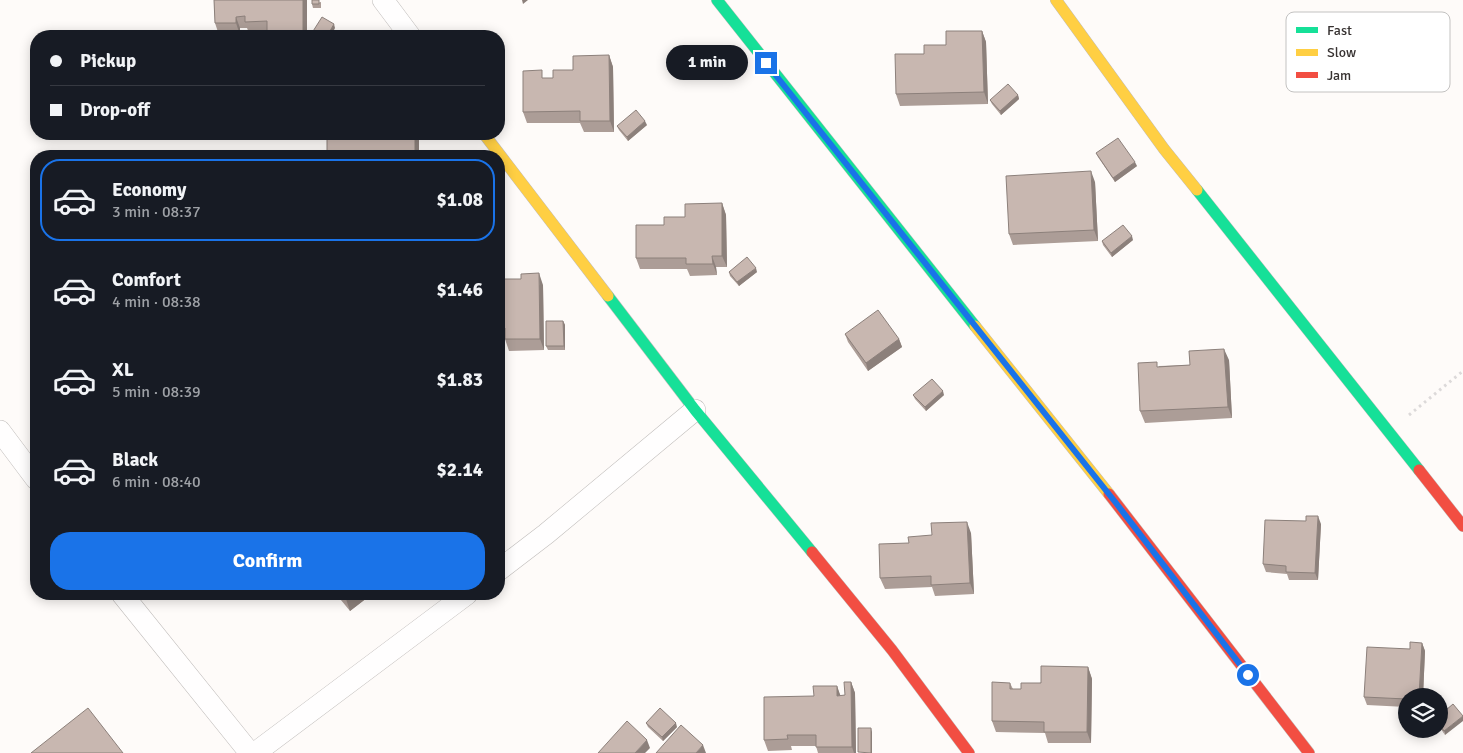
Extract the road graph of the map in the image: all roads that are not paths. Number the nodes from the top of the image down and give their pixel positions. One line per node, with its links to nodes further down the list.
1 (383, 0): 4 (street)
2 (716, 0): 18 (street)
3 (1056, 0): 11 (street)
4 (406, 30)
5 (489, 140): 6 (street)
6 (496, 150)
7 (505, 161): 8 (street)
8 (695, 410): 12 (street); 17 (street)
9 (0, 431): 10 (street)
10 (30, 471)
11 (1463, 526)
12 (505, 565)
13 (127, 600): 15 (street)
14 (459, 600): 16 (street)
15 (250, 753)
16 (255, 753)
17 (969, 753)
18 (1309, 753)

